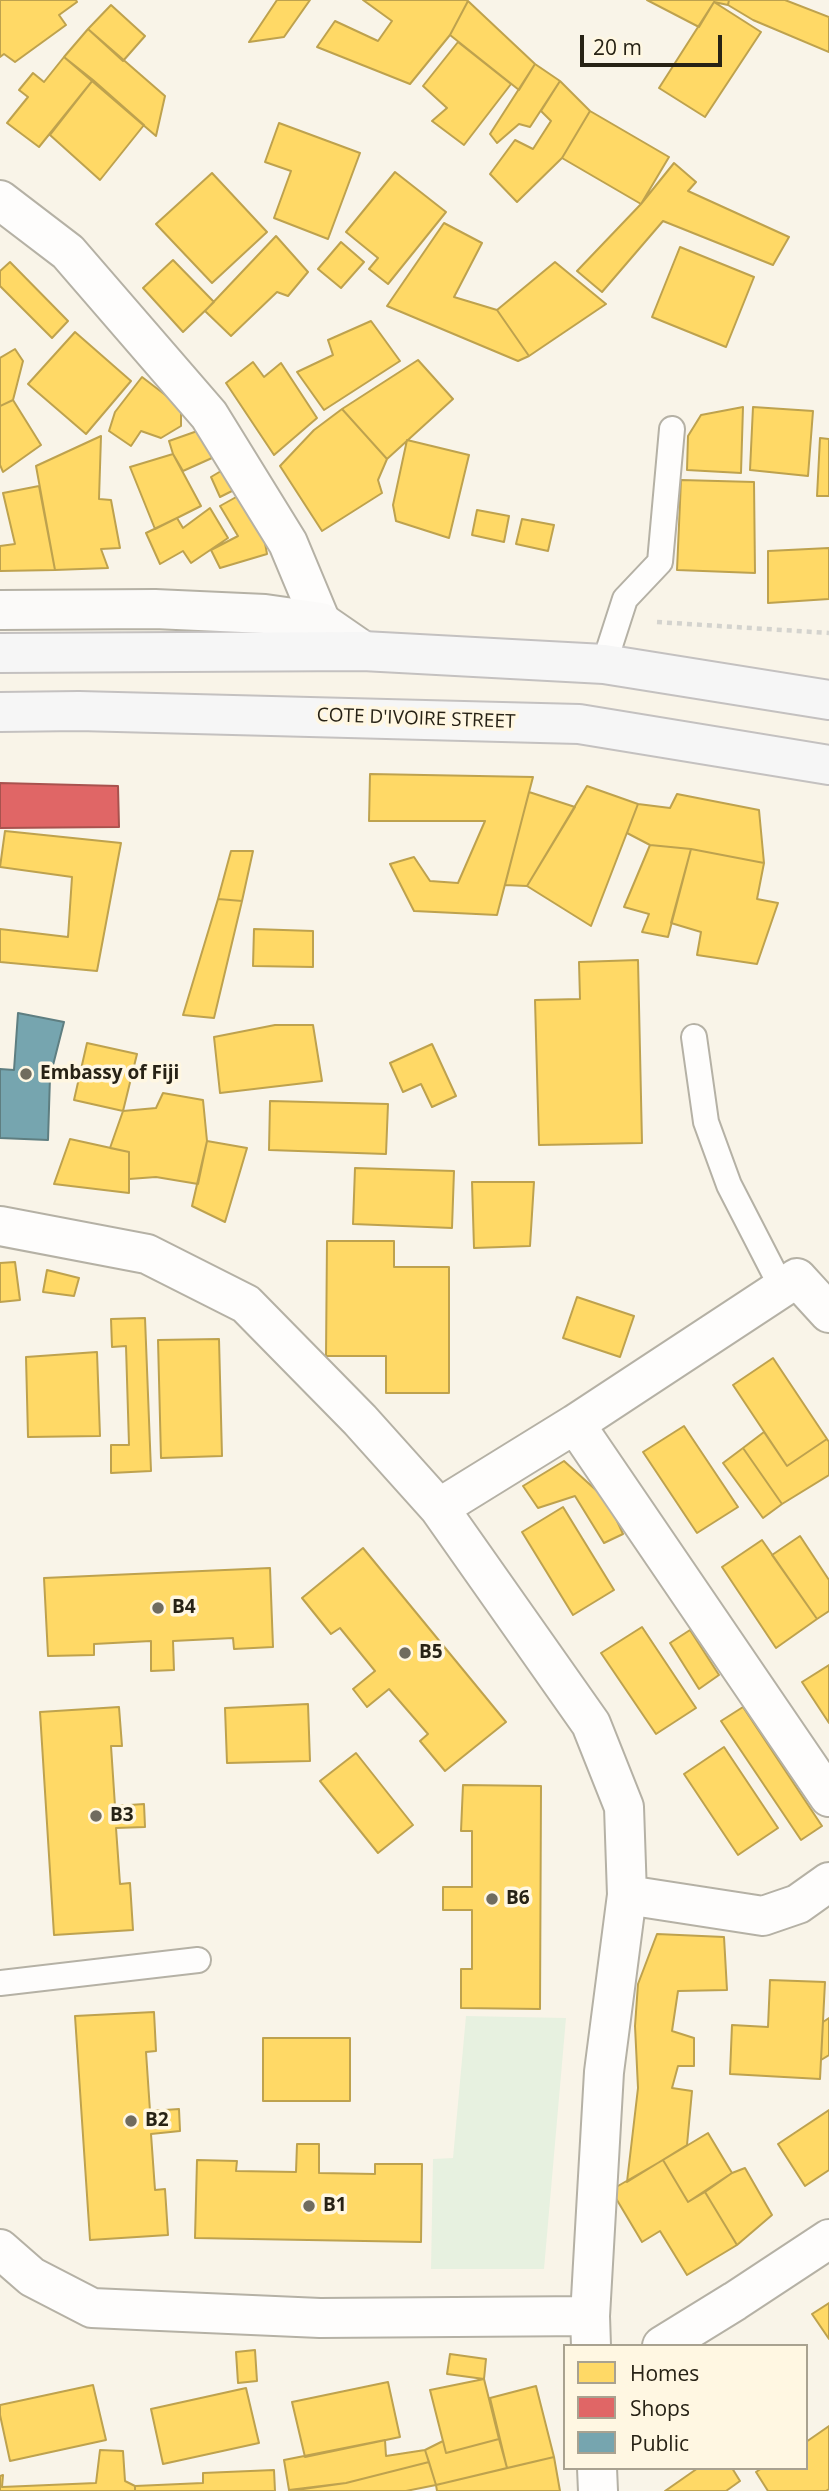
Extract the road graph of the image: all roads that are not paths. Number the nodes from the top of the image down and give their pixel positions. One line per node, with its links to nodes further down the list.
1 (0, 200): 4 (street)
2 (672, 429): 7 (lane)
3 (0, 610): 4 (main road)
4 (321, 621): 5 (main road)
5 (363, 651): 6 (main road); 7 (main road)
6 (0, 653)
7 (604, 664): 8 (main road)
8 (813, 697)
9 (0, 712): 10 (main road, COTE D'IVOIRE STREET)
10 (812, 762)
11 (694, 1037): 13 (lane)
12 (0, 1226): 16 (street)
13 (782, 1288): 14 (street); 15 (street)
14 (829, 1313)
15 (575, 1424): 16 (street); 17 (street)
16 (439, 1507): 19 (street)
17 (829, 1797)
18 (829, 1882): 19 (street)
19 (627, 1895): 24 (street)
20 (198, 1960): 21 (lane)
21 (0, 1983)
22 (829, 2239): 25 (street)
23 (0, 2249): 24 (street)
24 (591, 2331)
25 (665, 2344)
26 (597, 2470): 27 (street)
27 (598, 2491)

